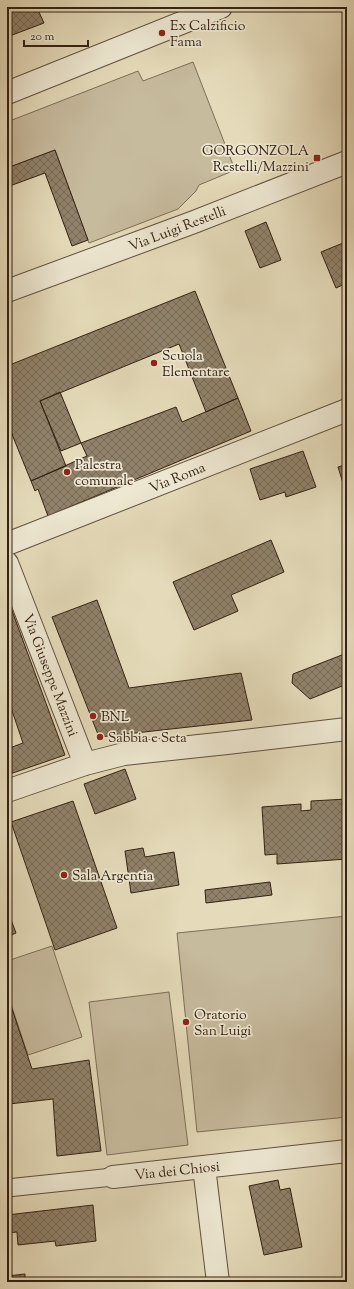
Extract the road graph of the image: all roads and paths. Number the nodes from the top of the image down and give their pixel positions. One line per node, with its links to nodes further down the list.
1 (221, 7): 2 (street)
2 (7, 93)
3 (347, 162): 4 (street, Via Luigi Restelli)
4 (7, 291)
5 (347, 410): 6 (street, Via Roma)
6 (7, 544)
7 (7, 563): 9 (street, Via Giuseppe Mazzini)
8 (347, 729): 9 (street)
9 (86, 764): 10 (street)
10 (7, 791)
11 (347, 1151): 12 (street, Via dei Chiosi)
12 (204, 1167): 13 (street, Via dei Chiosi); 15 (street)
13 (113, 1177): 14 (street, Via dei Chiosi)
14 (7, 1188)
15 (218, 1282)

